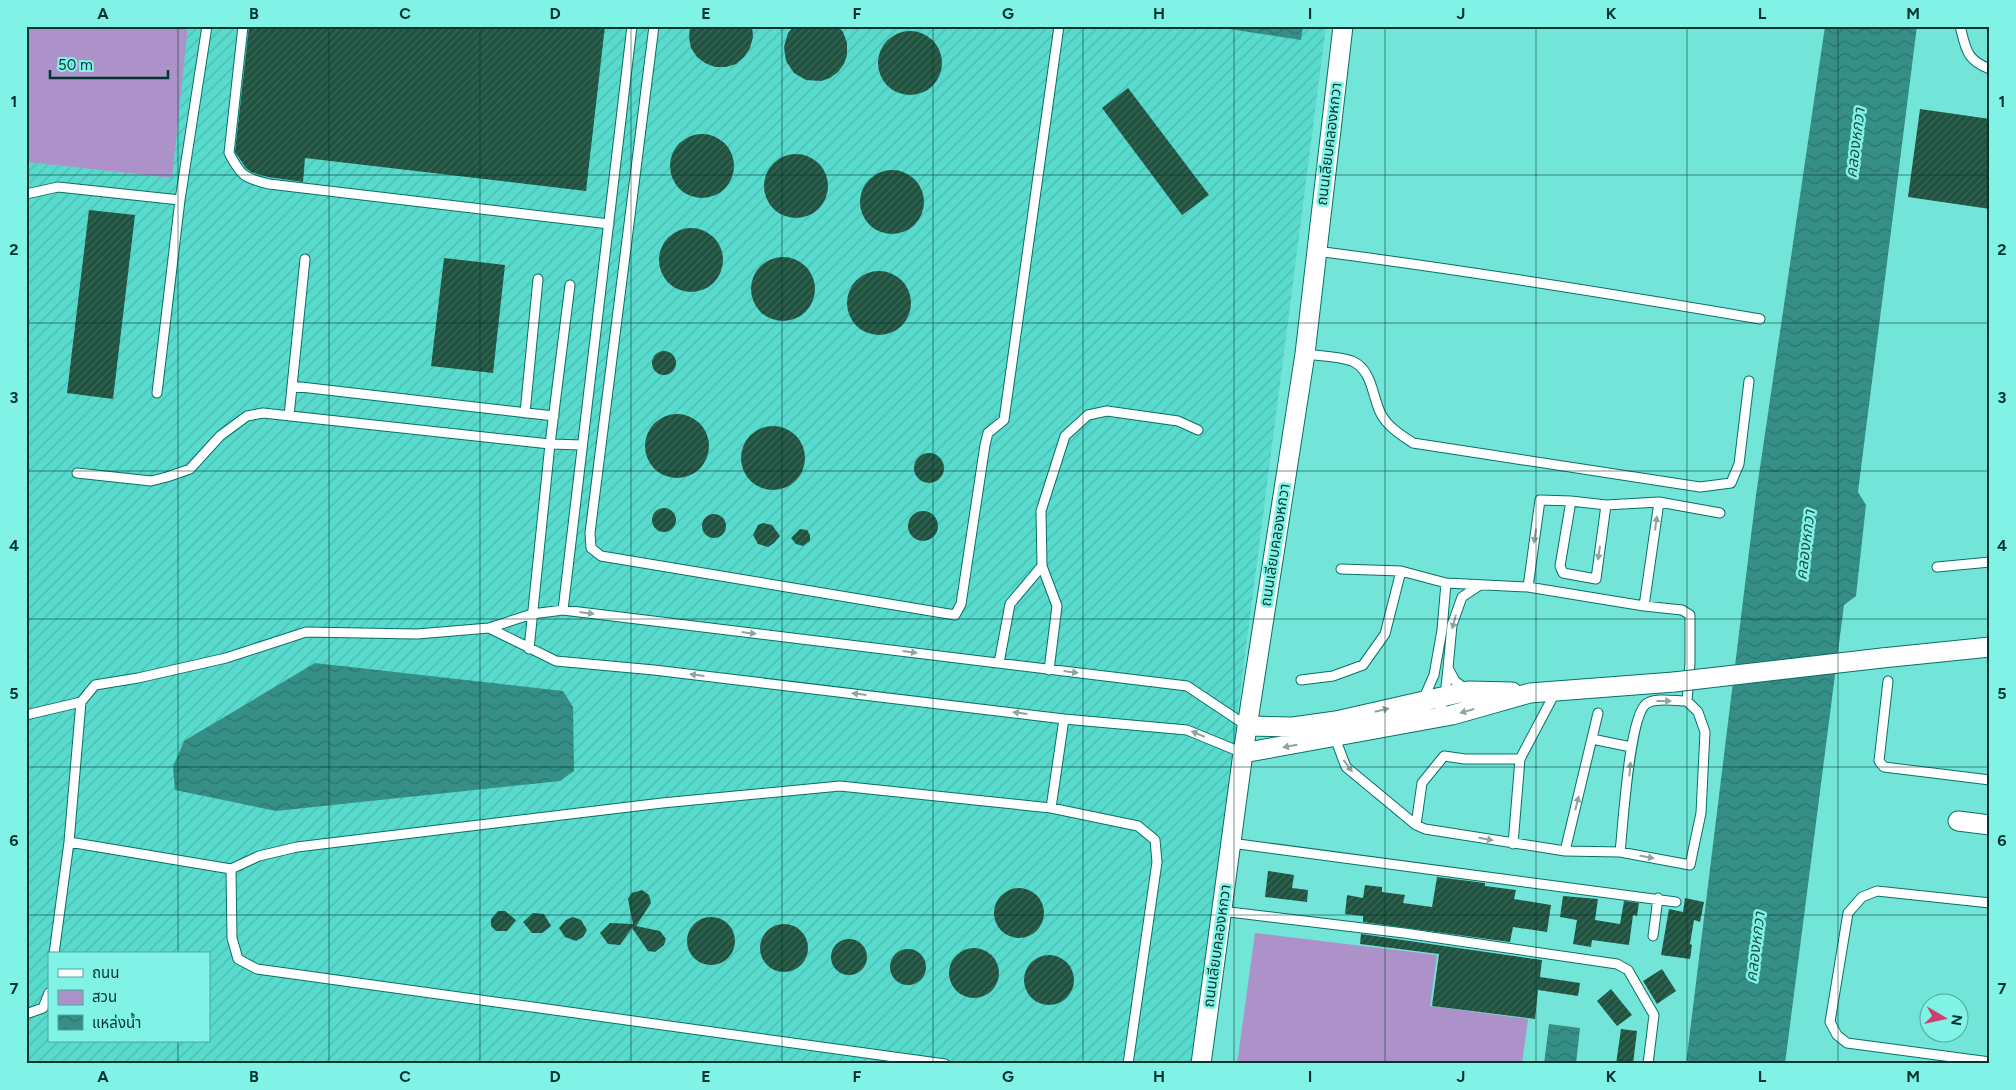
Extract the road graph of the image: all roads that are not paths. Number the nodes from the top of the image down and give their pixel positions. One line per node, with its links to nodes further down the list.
1 (206, 26): 10 (lane)
2 (243, 26): 11 (lane)
3 (632, 26): 11 (lane)
4 (654, 26): 5 (lane)
5 (1059, 26)
6 (1343, 26): 12 (street, ถนนเลียบคลองหกวา)
7 (1960, 26): 8 (lane)
8 (1990, 69)
9 (26, 194): 10 (lane)
10 (180, 200): 20 (lane)
11 (609, 224): 26 (lane)
12 (1316, 251): 16 (lane); 17 (street, ถนนเลียบคลองหกวา)
13 (305, 259): 19 (lane)
14 (538, 279): 21 (lane)
15 (570, 285): 23 (lane)
16 (1760, 319)
17 (1305, 354): 18 (lane); 62 (street, ถนนเลียบคลองหกวา)
18 (1750, 381)
19 (292, 386): 21 (lane); 22 (lane)
20 (157, 393)
21 (525, 413): 23 (lane)
22 (289, 416): 25 (lane); 27 (lane)
23 (554, 416): 25 (lane)
24 (1198, 430): 33 (lane)
25 (550, 444): 26 (lane); 42 (lane)
26 (582, 445): 41 (lane)
27 (77, 473)
28 (1571, 500): 30 (lane); 30 (lane, one-way to 28); 39 (lane, one-way to 39)
29 (1659, 502): 30 (lane); 31 (lane); 40 (lane, one-way to 29)
30 (1606, 505)
31 (1720, 513)
32 (1990, 562): 34 (lane)
33 (1042, 566): 46 (lane); 48 (lane)
34 (1937, 567)
35 (1341, 569): 36 (lane)
36 (1400, 571): 37 (lane); 50 (lane)
37 (1446, 583): 38 (lane); 49 (lane)
38 (1480, 585): 39 (lane); 47 (lane, one-way to 47)
39 (1528, 587): 40 (lane)
40 (1644, 606): 56 (lane)
41 (563, 610): 42 (lane); 46 (lane, one-way to 46)
42 (532, 614): 43 (lane); 45 (lane)
43 (489, 628): 45 (lane); 57 (lane)
44 (1990, 647): 52 (street, bridge)
45 (529, 649): 61 (lane, one-way to 45)
46 (999, 663): 48 (lane)
47 (1448, 668): 53 (lane); 55 (lane)
48 (1049, 670): 62 (lane, one-way to 62)
49 (1434, 675): 55 (lane); 55 (lane)
50 (1301, 680)
51 (1888, 680): 68 (lane)
52 (1557, 690): 54 (street); 67 (lane)
53 (1468, 691): 54 (street); 55 (street)
54 (1530, 694): 60 (street, one-way to 60)
55 (1435, 698): 60 (lane); 63 (street, one-way to 55)
56 (1687, 701): 65 (lane, one-way to 56); 77 (lane, one-way to 56)
57 (82, 702): 59 (lane); 73 (lane)
58 (1598, 713): 64 (lane)
59 (26, 715)
60 (1437, 718): 63 (street)
61 (1064, 719): 66 (lane, one-way to 61); 69 (lane)
62 (1247, 726): 63 (street); 66 (street, ถนนเลียบคลองหกวา)
63 (1336, 729): 66 (street, one-way to 66); 71 (lane, one-way to 71)
64 (1592, 739): 65 (lane); 76 (lane, one-way to 64)
65 (1632, 747): 77 (lane, one-way to 65)
66 (1243, 753): 74 (street, ถนนเลียบคลองหกวา)
67 (1520, 759): 71 (lane); 75 (lane)
68 (1990, 780)
69 (1051, 808): 78 (lane); 89 (lane)
70 (1958, 821): 72 (street)
71 (1416, 824): 75 (lane, one-way to 75)
72 (1990, 825)
73 (69, 842): 78 (lane); 84 (lane)
74 (1231, 843): 79 (lane); 82 (street, ถนนเลียบคลองหกวา)
75 (1513, 844): 76 (lane)
76 (1565, 851): 77 (lane)
77 (1620, 852)
78 (231, 869): 88 (lane)
79 (1658, 898): 80 (lane); 83 (lane)
80 (1676, 902)
81 (1990, 903): 87 (lane)
82 (1221, 911): 90 (street, ถนนเลียบคลองหกวา); 91 (lane)
83 (1653, 936)
84 (54, 952)
85 (48, 995): 86 (lane)
86 (26, 1014)
87 (1990, 1062)
88 (945, 1064)
89 (1128, 1064)
90 (1201, 1064)
91 (1648, 1064)

